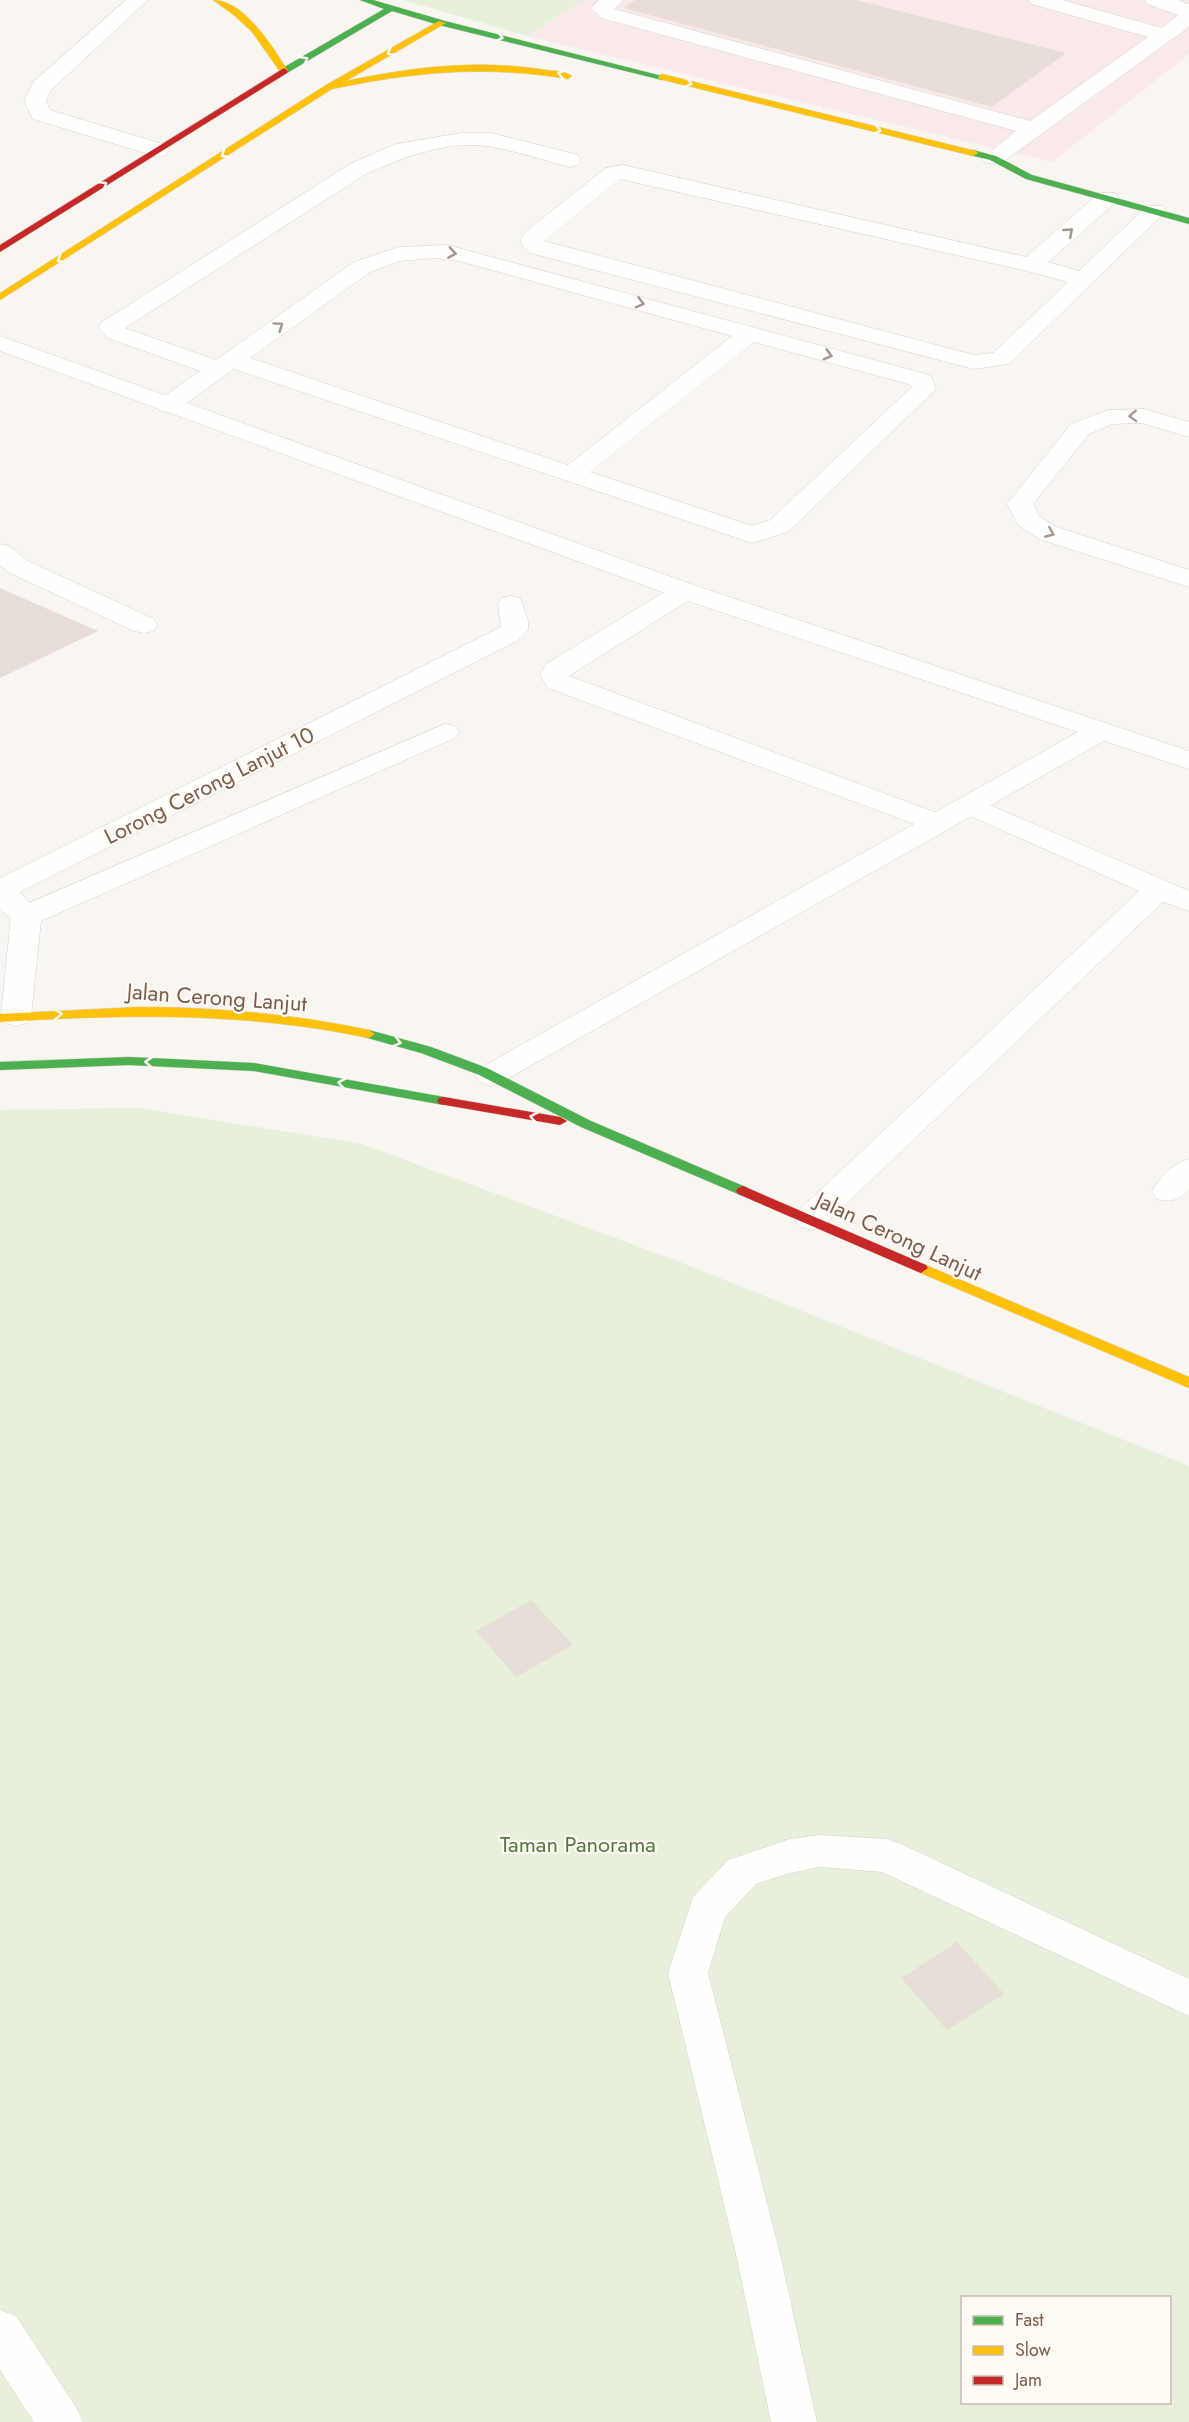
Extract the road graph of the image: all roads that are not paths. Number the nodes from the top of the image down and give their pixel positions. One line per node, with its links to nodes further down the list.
1 (138, 0): 14 (street)
2 (217, 0): 10 (street)
3 (364, 0): 7 (street)
4 (614, 0): 13 (street)
5 (1039, 0): 9 (street)
6 (1154, 0): 9 (street)
7 (391, 8): 8 (street); 10 (street, one-way to 7)
8 (442, 23): 12 (street, one-way to 12); 16 (street, one-way to 16)
9 (1165, 35): 13 (street)
10 (284, 71): 14 (street)
11 (577, 78): 12 (street, one-way to 12)
12 (329, 87): 23 (street, one-way to 23)
13 (1034, 129): 16 (street)
14 (158, 150): 20 (street, one-way to 14)
15 (570, 160): 26 (street)
16 (994, 166): 17 (street)
17 (1107, 198): 18 (street); 21 (street, one-way to 17)
18 (1155, 211): 19 (street); 22 (street)
19 (1189, 221)
20 (0, 249)
21 (1031, 265): 22 (street); 22 (street)
22 (1084, 279)
23 (0, 297)
24 (750, 333): 26 (street, one-way to 24); 29 (street); 29 (street, one-way to 29)
25 (0, 343): 27 (street)
26 (225, 364): 27 (street); 29 (street)
27 (168, 405): 32 (street)
28 (1189, 430): 31 (street, one-way to 31)
29 (572, 474)
30 (0, 552): 34 (street)
31 (1189, 579)
32 (685, 591): 35 (street); 39 (street)
33 (511, 603): 42 (street, Lorong Cerong Lanjut 10)
34 (144, 625)
35 (1102, 730): 37 (street); 38 (street)
36 (445, 732): 42 (street)
37 (1189, 760)
38 (969, 805): 39 (street); 40 (street)
39 (938, 823): 45 (street)
40 (1159, 889): 41 (street); 47 (street)
41 (1189, 902)
42 (26, 916): 43 (street)
43 (8, 1017): 45 (street, Jalan Cerong Lanjut, one-way to 45)
44 (0, 1066): 46 (street, Jalan Cerong Lanjut, one-way to 44)
45 (491, 1075): 46 (street, Jalan Cerong Lanjut)
46 (592, 1127): 47 (street, Jalan Cerong Lanjut)
47 (811, 1218): 48 (street, Jalan Cerong Lanjut)
48 (1189, 1383)
49 (1189, 1998): 52 (street)
50 (0, 2331): 51 (street)
51 (60, 2422)
52 (794, 2422)

